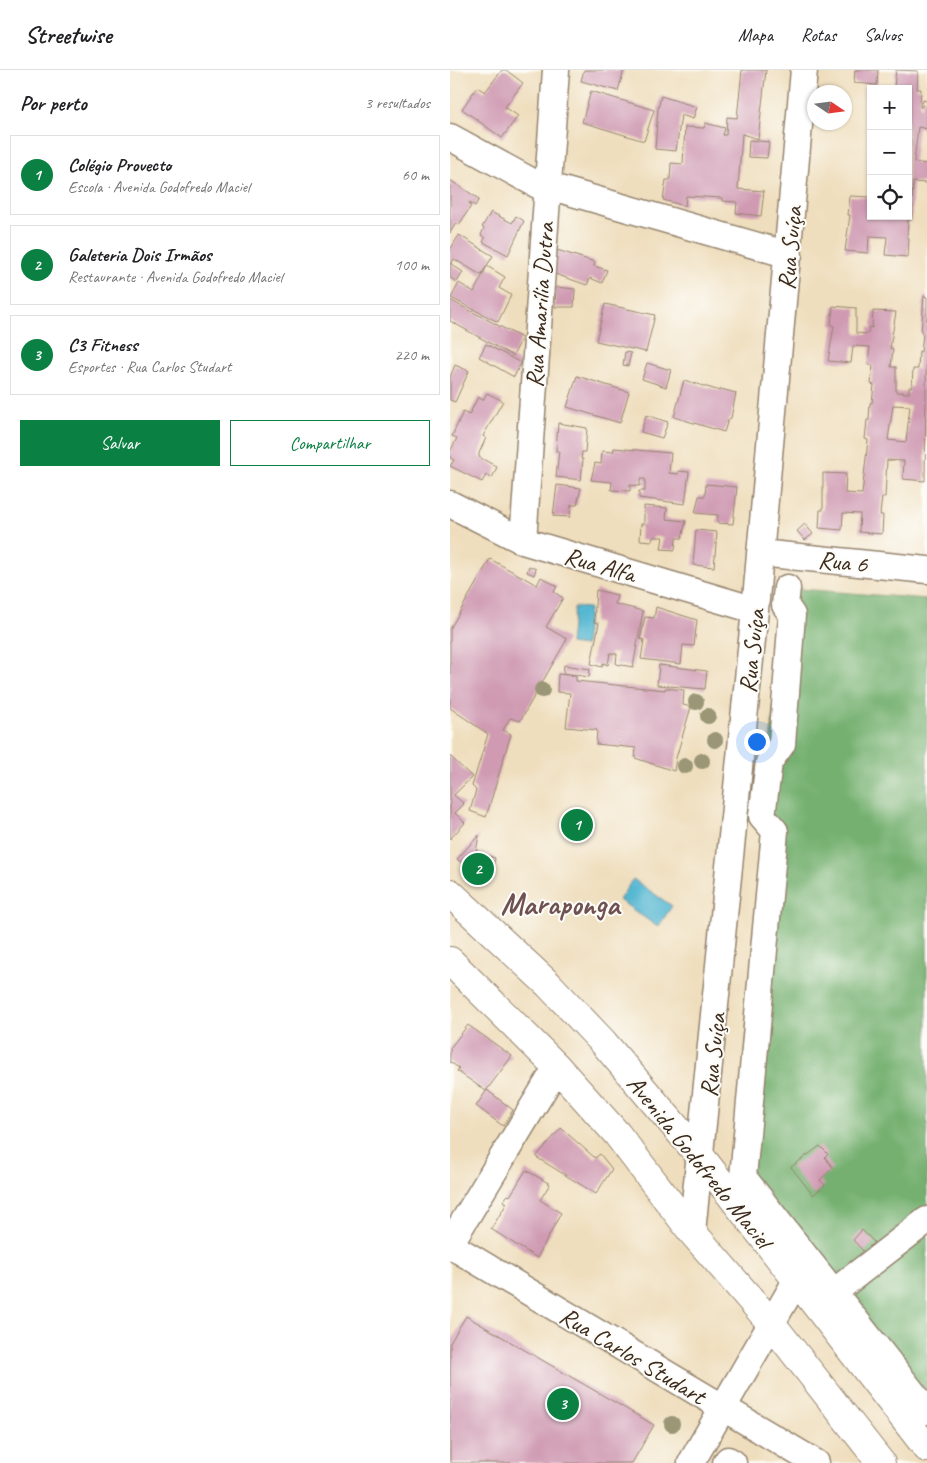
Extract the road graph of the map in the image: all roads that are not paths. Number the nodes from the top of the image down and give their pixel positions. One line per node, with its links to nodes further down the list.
1 (556, 70): 4 (street, Rua Amarília Dutra)
2 (804, 70): 5 (street, Rua Suíça)
3 (450, 137): 4 (street)
4 (547, 190): 5 (street); 7 (street, Rua Amarília Dutra)
5 (789, 255): 8 (street, Rua Suíça)
6 (450, 504): 7 (street, Rua Alfa)
7 (523, 541): 11 (street, Rua Alfa)
8 (760, 553): 9 (street, Rua 6); 11 (street, Rua Suíça)
9 (927, 570)
10 (787, 588): 20 (street)
11 (755, 610): 15 (street, Rua Suíça)
12 (450, 893): 15 (main road, Avenida Godofredo Maciel)
13 (450, 960): 14 (main road, Avenida Godofredo Maciel)
14 (558, 1067): 17 (main road, Avenida Godofredo Maciel); 18 (street)
15 (701, 1157): 17 (street, Rua Suíça); 19 (main road, Avenida Godofredo Maciel)
16 (927, 1220): 20 (street)
17 (692, 1232): 21 (main road, Avenida Godofredo Maciel)
18 (450, 1245): 22 (street, Rua Carlos Studart)
19 (796, 1281): 21 (street); 24 (main road, Avenida Godofredo Maciel)
20 (834, 1292): 23 (street)
21 (771, 1323): 22 (street); 29 (main road, Avenida Godofredo Maciel)
22 (723, 1408): 25 (street); 28 (street, Rua Carlos Studart)
23 (927, 1410)
24 (927, 1448)
25 (691, 1463)
26 (726, 1463): 27 (street)
27 (733, 1463)
28 (816, 1463)
29 (882, 1463)

